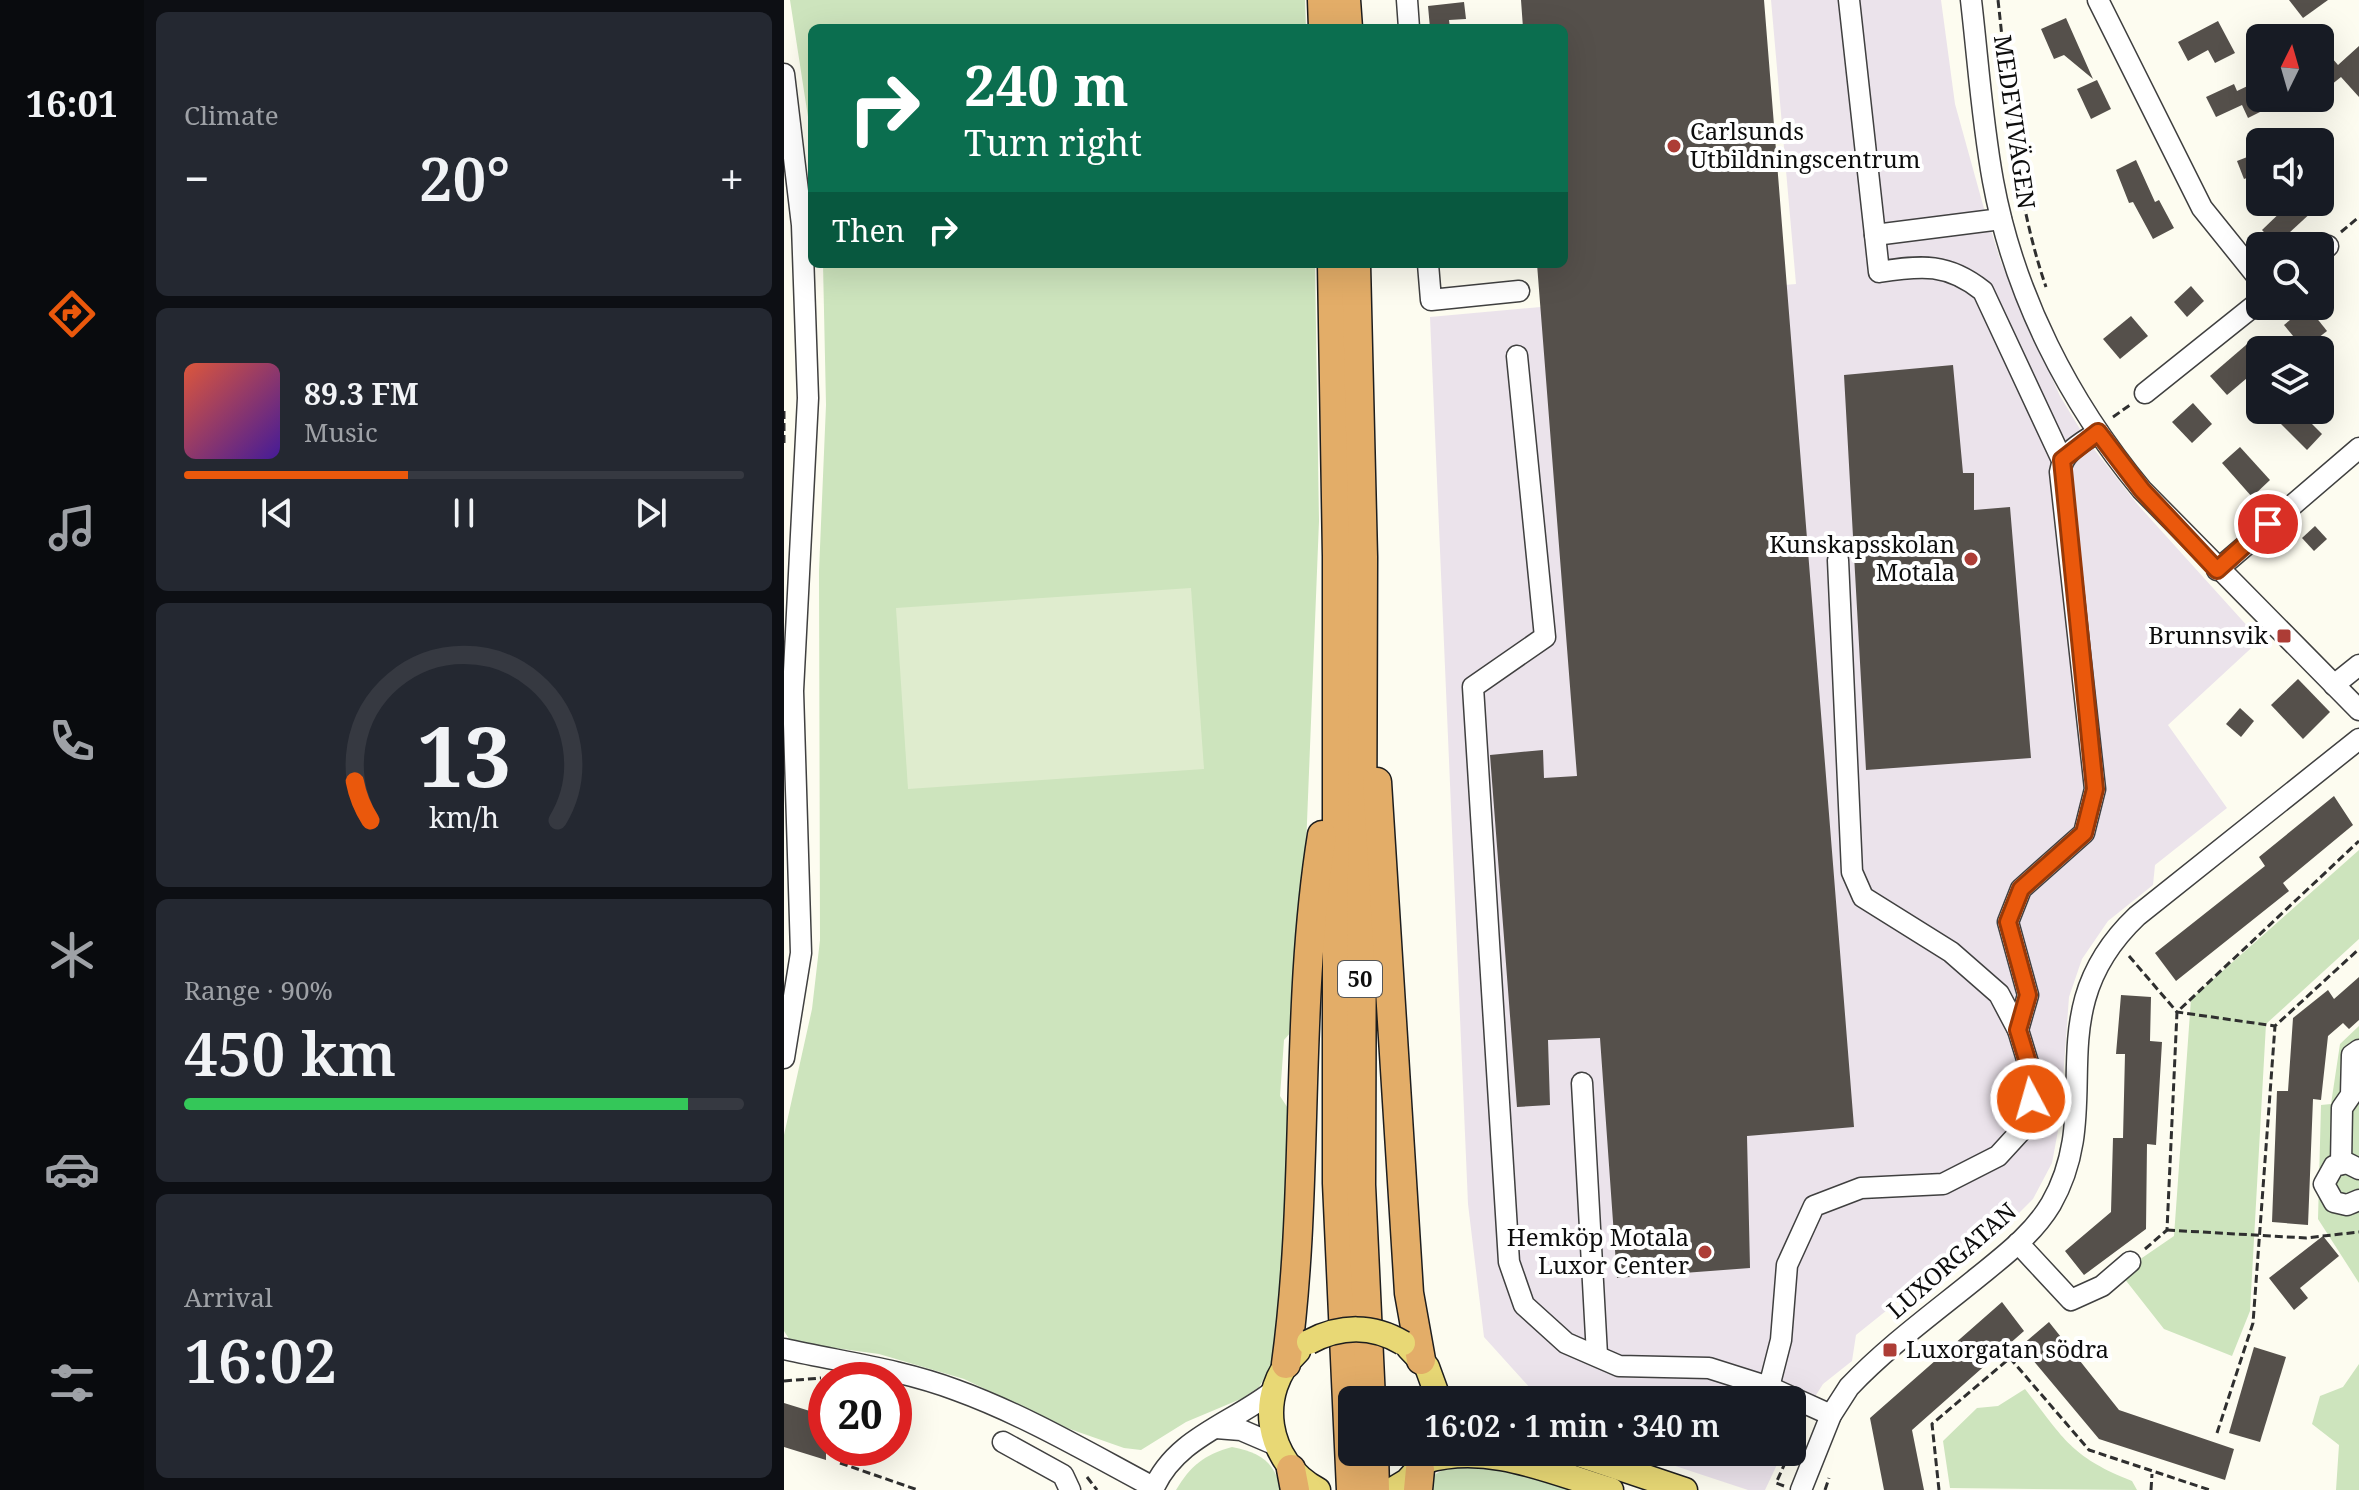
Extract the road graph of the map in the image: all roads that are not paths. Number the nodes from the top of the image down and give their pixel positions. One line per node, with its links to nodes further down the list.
1 (1322, 0): 7 (highway)
2 (1346, 0): 8 (highway)
3 (1407, 0): 9 (street)
4 (1849, 0): 12 (street)
5 (1971, 0): 11 (street, MEDEVIVÄGEN)
6 (2098, 0): 13 (street)
7 (1323, 24)
8 (1348, 24)
9 (1409, 24)
10 (784, 74): 34 (street)
11 (2001, 219): 12 (street); 21 (street, MEDEVIVÄGEN)
12 (1875, 235): 23 (street)
13 (2246, 263)
14 (1332, 268): 31 (highway, 50)
15 (1356, 268): 24 (highway, 50)
16 (1428, 268): 17 (street)
17 (1519, 291)
18 (2246, 312): 20 (street)
19 (1517, 356): 42 (street)
20 (2145, 393)
21 (2104, 426): 23 (street); 26 (street, MEDEVIVÄGEN)
22 (2359, 448): 26 (street)
23 (2062, 460): 32 (street)
24 (1363, 557): 41 (highway); 46 (highway, 50)
25 (1838, 560): 32 (street)
26 (2217, 570): 28 (street, MEDEVIVÄGEN)
27 (2359, 665): 28 (street)
28 (2334, 685): 29 (street, MEDEVIVÄGEN)
29 (2359, 710)
30 (2359, 739): 38 (street, LUXORGATAN)
31 (1338, 741): 45 (highway); 62 (highway, 50)
32 (2018, 1030): 49 (street)
33 (2359, 1050): 36 (street)
34 (784, 1058)
35 (1582, 1083): 42 (street)
36 (2350, 1166): 37 (street)
37 (2359, 1200)
38 (2018, 1243): 39 (street); 52 (street, LUXORGATAN)
39 (2130, 1262)
40 (784, 1349): 43 (street)
41 (1412, 1352): 45 (main road, bridge); 47 (main road)
42 (1597, 1355): 48 (street)
43 (823, 1358): 44 (street); 59 (street)
44 (784, 1362)
45 (1286, 1364): 50 (main road)
46 (1370, 1386)
47 (1433, 1386)
48 (1766, 1386)
49 (1769, 1386)
50 (1273, 1391): 53 (street); 57 (main road)
51 (1806, 1405): 52 (street)
52 (1831, 1415): 66 (street, LUXORGATAN)
53 (1216, 1428): 57 (street); 59 (street)
54 (1003, 1442): 60 (street)
55 (1374, 1466): 63 (highway)
56 (1614, 1466): 65 (main road)
57 (1287, 1468): 61 (main road)
58 (1415, 1474): 64 (main road)
59 (1153, 1489)
60 (1070, 1490)
61 (1318, 1490)
62 (1351, 1490)
63 (1375, 1490)
64 (1611, 1490)
65 (1685, 1490)
66 (1801, 1490)

